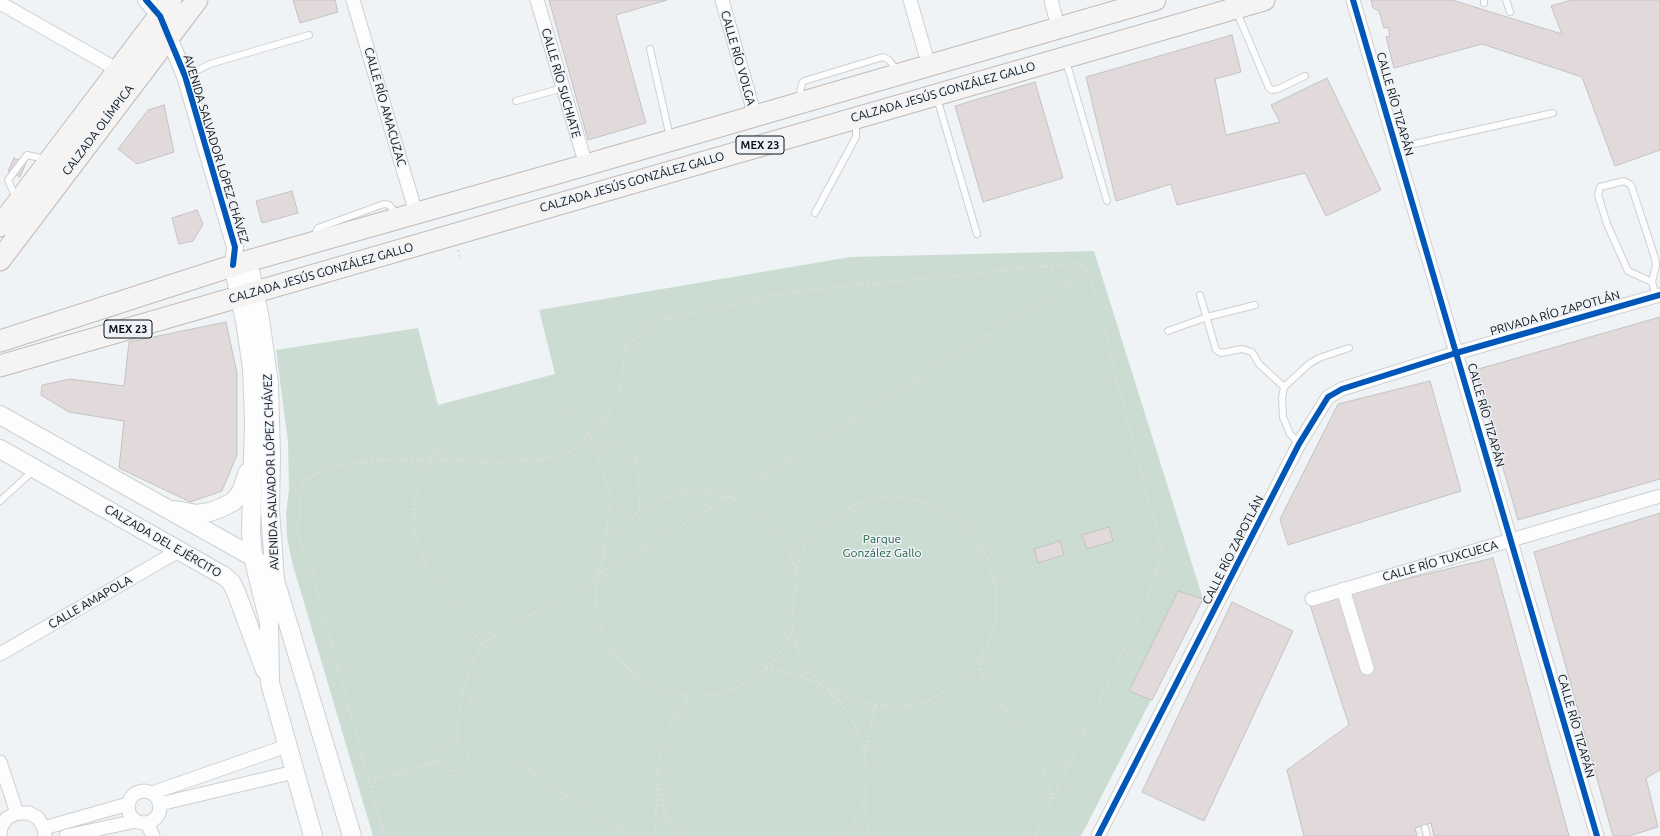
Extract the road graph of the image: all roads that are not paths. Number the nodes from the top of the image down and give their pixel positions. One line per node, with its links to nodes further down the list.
1 (146, 0): 13 (street, AVENIDA SALVADOR LÓPEZ CHÁVEZ)
2 (197, 0): 17 (main road, CALZADA OLÍMPICA)
3 (355, 0): 37 (street, CALLE RÍO AMACUZAC)
4 (537, 0): 26 (street, CALLE RÍO SUCHIATE)
5 (722, 0): 30 (street, CALLE RÍO VOLGA)
6 (910, 0): 22 (street)
7 (1051, 0): 16 (street)
8 (1155, 0): 16 (main road, MEX 23)
9 (1264, 0): 14 (main road, CALZADA JESÚS GONZÁLEZ GALLO / MEX 23)
10 (1353, 0): 33 (street, CALLE RÍO TIZAPÁN)
11 (1506, 0): 15 (lane)
12 (0, 3): 23 (street)
13 (166, 8): 17 (street, AVENIDA SALVADOR LÓPEZ CHÁVEZ); 23 (main road, CALZADA OLÍMPICA)
14 (1235, 8): 19 (main road, CALZADA JESÚS GONZÁLEZ GALLO / MEX 23); 25 (lane)
15 (1510, 12)
16 (1061, 26): 19 (main road); 22 (main road, MEX 23)
17 (169, 35): 24 (street, AVENIDA SALVADOR LÓPEZ CHÁVEZ); 41 (main road, CALZADA OLÍMPICA)
18 (309, 35): 24 (lane)
19 (1141, 35): 21 (main road, CALZADA JESÚS GONZÁLEZ GALLO / MEX 23)
20 (650, 49): 32 (lane)
21 (1065, 57): 27 (main road, CALZADA JESÚS GONZÁLEZ GALLO / MEX 23); 35 (lane)
22 (929, 66): 30 (main road, MEX 23)
23 (118, 70): 38 (main road, CALZADA OLÍMPICA)
24 (185, 76): 40 (street, AVENIDA SALVADOR LÓPEZ CHÁVEZ)
25 (1305, 76)
26 (563, 88): 28 (lane); 34 (street, CALLE RÍO SUCHIATE)
27 (936, 94): 31 (main road, CALZADA JESÚS GONZÁLEZ GALLO / MEX 23); 39 (lane)
28 (516, 101)
29 (1553, 113): 33 (lane)
30 (755, 116): 32 (main road, MEX 23)
31 (856, 117): 36 (lane); 43 (main road, CALZADA JESÚS GONZÁLEZ GALLO / MEX 23)
32 (671, 141): 34 (main road, MEX 23)
33 (1396, 148): 51 (street, CALLE RÍO TIZAPÁN)
34 (586, 165): 37 (main road, MEX 23)
35 (1107, 202)
36 (814, 213)
37 (408, 216): 40 (main road, MEX 23)
38 (0, 225)
39 (977, 234)
40 (239, 257): 43 (main road, AVENIDA SALVADOR LÓPEZ CHÁVEZ); 49 (main road, MEX 23)
41 (0, 260)
42 (1652, 282): 42 (lane); 45 (lane)
43 (248, 294): 52 (main road, CALZADA JESÚS GONZÁLEZ GALLO / MEX 23); 56 (main road, AVENIDA SALVADOR LÓPEZ CHÁVEZ); 65 (main road, AVENIDA SALVADOR LÓPEZ CHÁVEZ)
44 (1200, 295): 47 (lane)
45 (1658, 295): 51 (street, PRIVADA RÍO ZAPOTLÁN)
46 (1255, 305): 47 (lane)
47 (1207, 317): 48 (lane); 53 (lane)
48 (1168, 331)
49 (0, 341)
50 (1349, 348): 53 (lane)
51 (1456, 353): 55 (street, CALLE RÍO ZAPOTLÁN); 62 (street, CALLE RÍO TIZAPÁN)
52 (0, 366)
53 (1284, 387): 55 (lane)
54 (0, 415): 59 (main road)
55 (1299, 444): 88 (street, CALLE RÍO ZAPOTLÁN)
56 (253, 448): 59 (main road); 64 (main road, AVENIDA SALVADOR LÓPEZ CHÁVEZ)
57 (0, 449): 58 (main road, CALZADA DEL EJÉRCITO)
58 (35, 469): 61 (lane); 63 (main road, CALZADA DEL EJÉRCITO)
59 (140, 495): 64 (main road)
60 (1660, 496): 62 (street, CALLE RÍO TUXCUECA)
61 (0, 501)
62 (1511, 540): 66 (street, CALLE RÍO TUXCUECA); 90 (street, CALLE RÍO TIZAPÁN)
63 (180, 550): 68 (street, CALLE AMAPOLA); 70 (main road, CALZADA DEL EJÉRCITO)
64 (253, 557): 65 (main road); 70 (main road, AVENIDA SALVADOR LÓPEZ CHÁVEZ)
65 (275, 580): 87 (main road, AVENIDA SALVADOR LÓPEZ CHÁVEZ)
66 (1343, 589): 67 (street, CALLE RÍO TUXCUECA); 69 (street)
67 (1312, 599)
68 (0, 654)
69 (1367, 668)
70 (270, 683): 71 (main road, AVENIDA SALVADOR LÓPEZ CHÁVEZ)
71 (287, 746): 72 (street); 74 (main road, AVENIDA SALVADOR LÓPEZ CHÁVEZ)
72 (247, 760): 75 (street); 76 (street)
73 (0, 762): 79 (street)
74 (294, 772): 75 (street); 86 (main road, AVENIDA SALVADOR LÓPEZ CHÁVEZ)
75 (254, 782): 78 (street)
76 (152, 793): 77 (street); 78 (street)
77 (128, 804): 80 (street); 82 (street)
78 (160, 804): 80 (street)
79 (17, 813): 82 (street); 83 (street)
80 (142, 822): 84 (street); 85 (street)
81 (1425, 828): 89 (lane)
82 (44, 832)
83 (0, 835)
84 (66, 836)
85 (153, 836)
86 (313, 836)
87 (352, 836)
88 (1098, 836)
89 (1427, 836)
90 (1596, 836)

